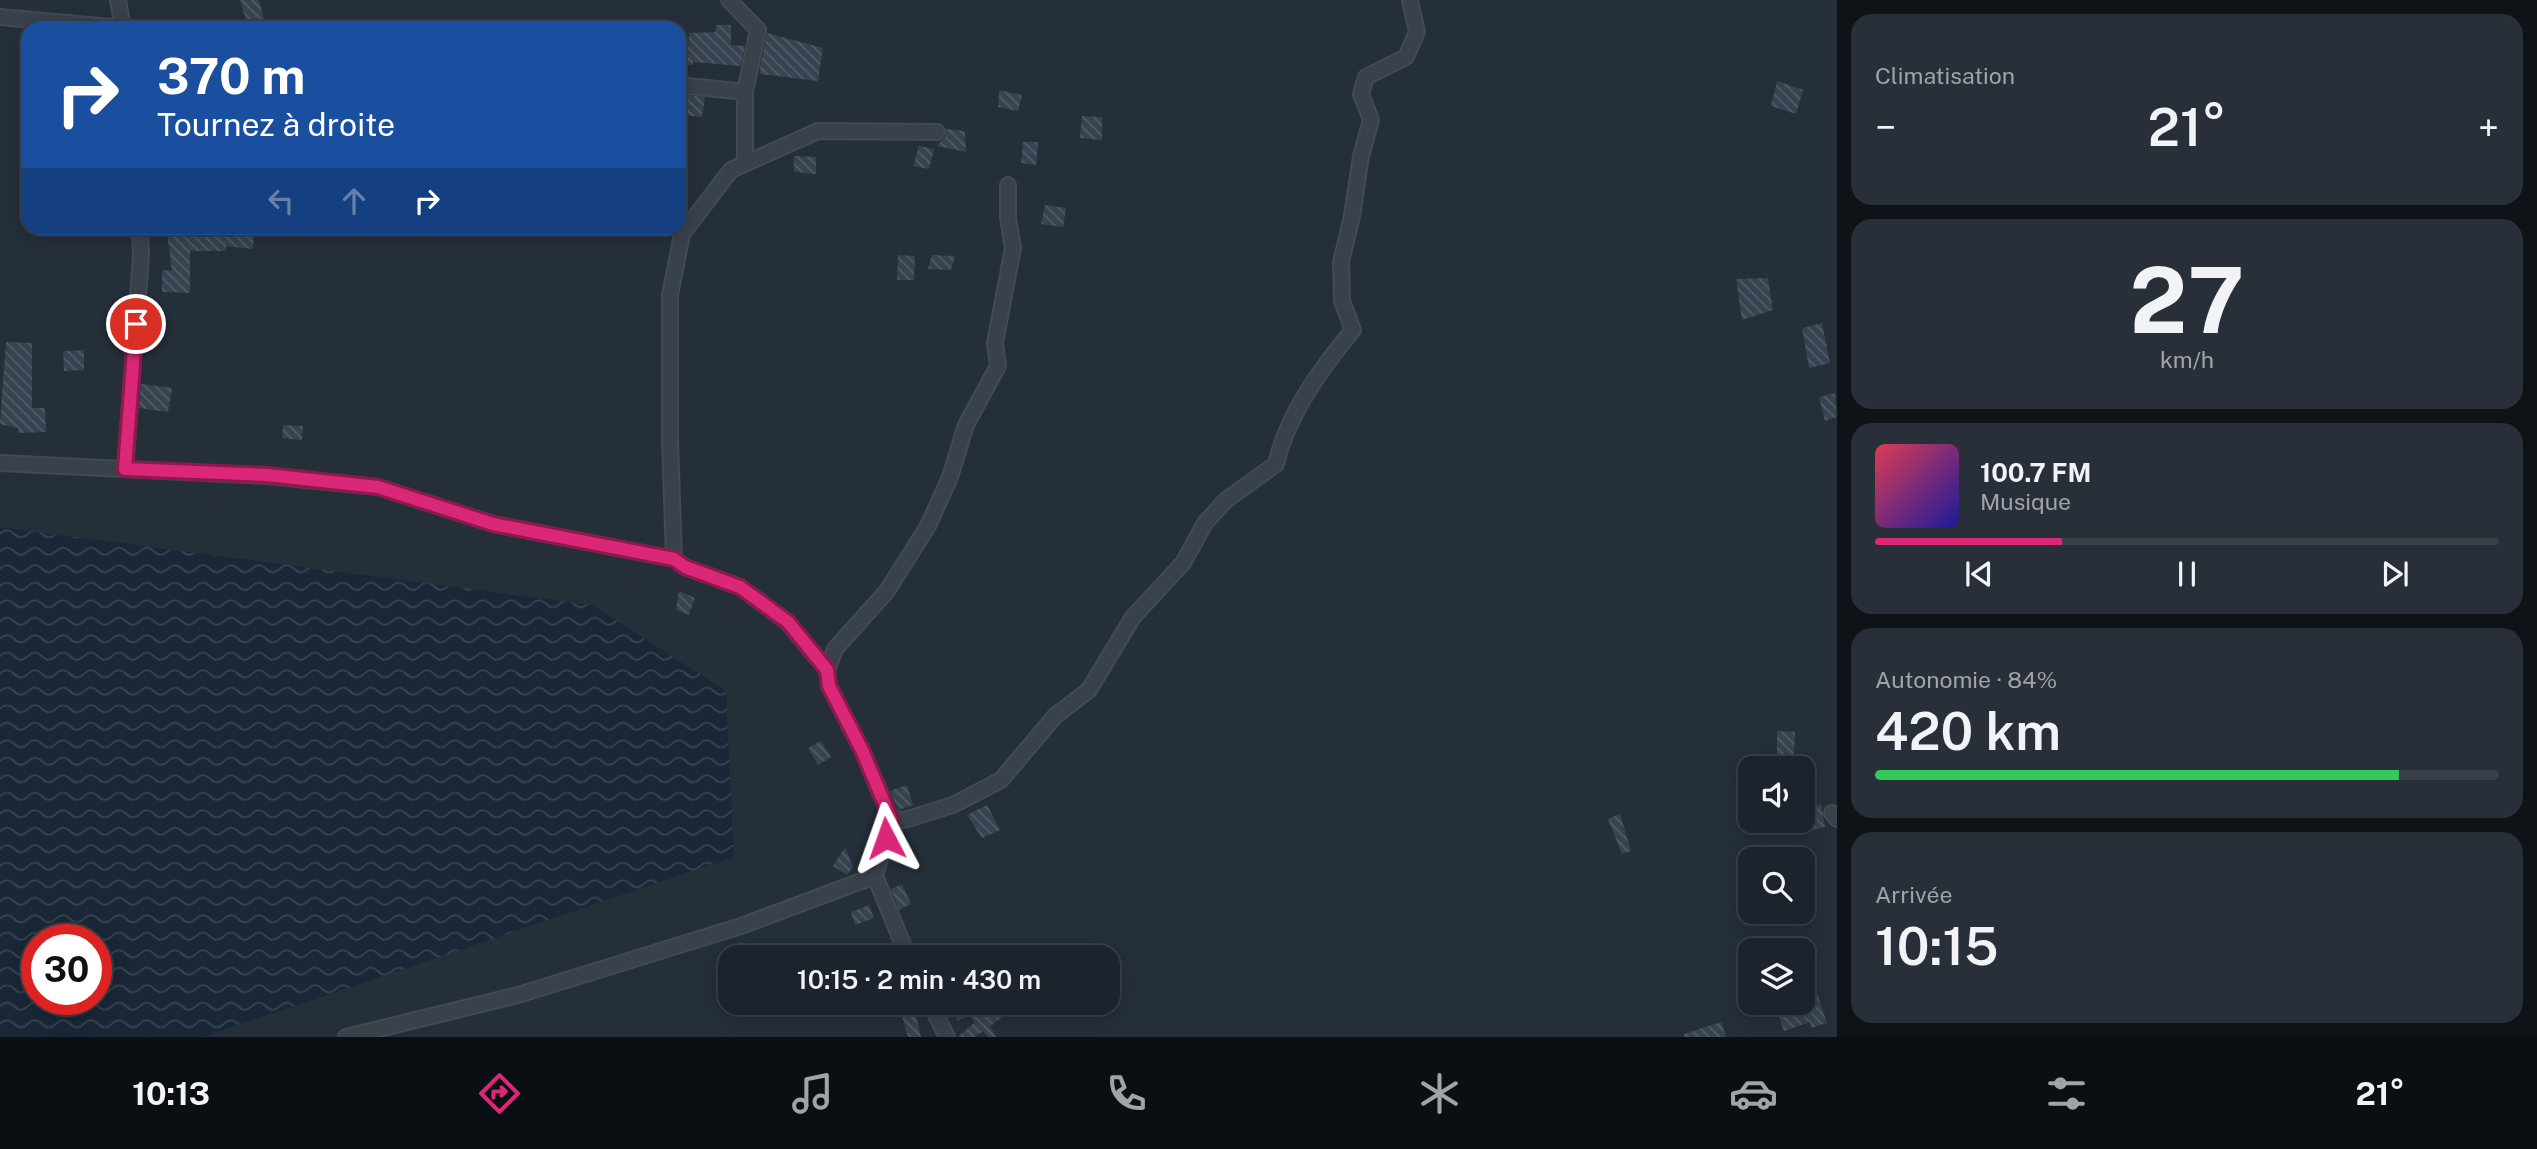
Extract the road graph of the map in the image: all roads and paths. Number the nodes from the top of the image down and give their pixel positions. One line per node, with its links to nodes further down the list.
1 (118, 0): 6 (street)
2 (729, 0): 8 (street)
3 (1410, 0): 19 (street)
4 (0, 17): 5 (street)
5 (45, 21)
6 (122, 21)
7 (686, 86): 8 (street)
8 (745, 92): 10 (street)
9 (937, 132): 10 (street)
10 (745, 164): 12 (street)
11 (1008, 185): 18 (street)
12 (686, 229)
13 (140, 235): 16 (street)
14 (682, 235): 17 (street)
15 (0, 463): 16 (street)
16 (125, 469): 17 (street)
17 (674, 559): 18 (street)
18 (827, 670): 19 (street)
19 (891, 819): 20 (street)
20 (875, 876): 21 (street); 23 (street)
21 (903, 945)
22 (936, 1015): 24 (street)
23 (346, 1037)
24 (947, 1037)

